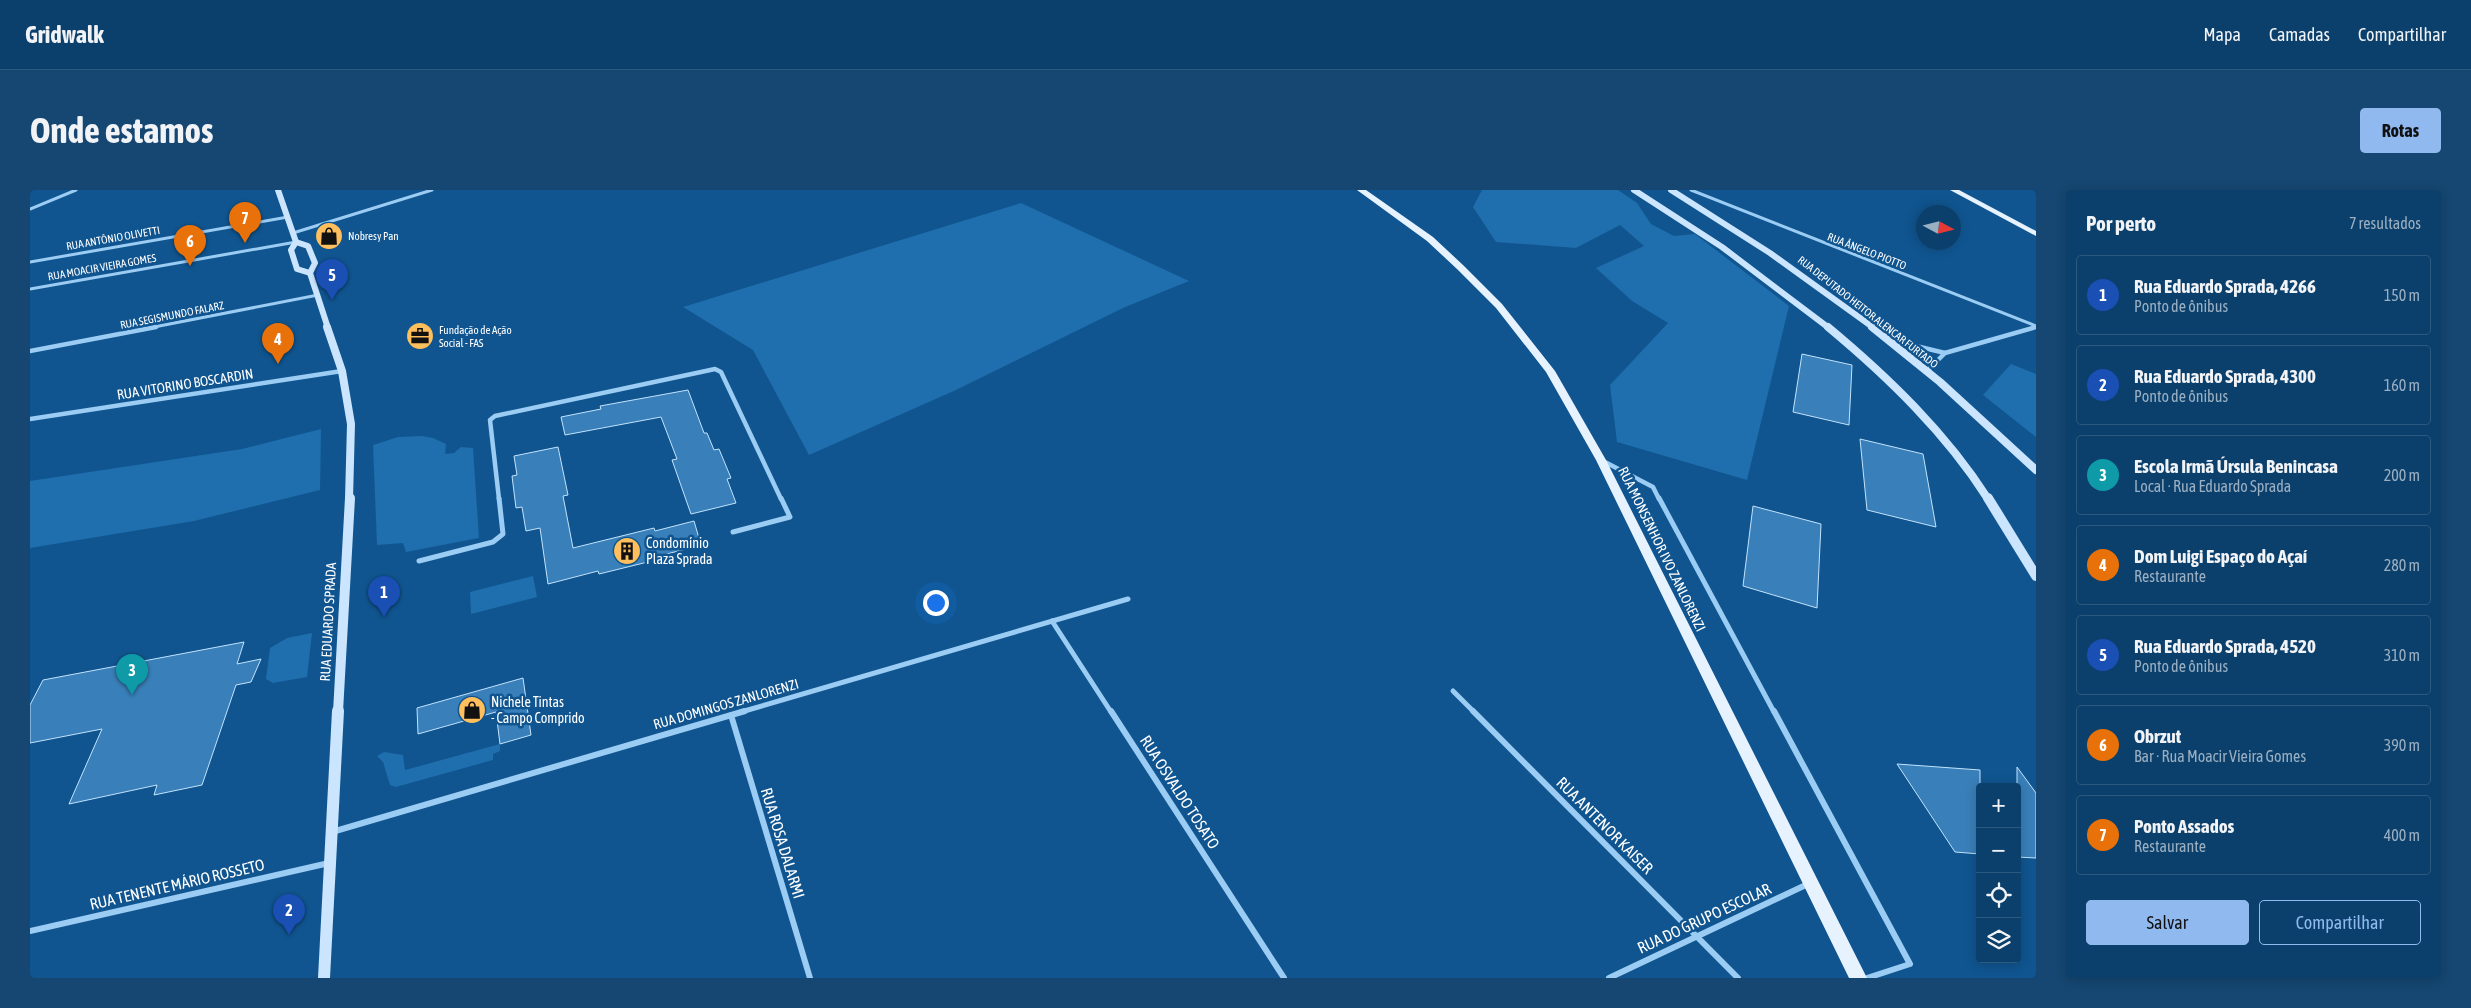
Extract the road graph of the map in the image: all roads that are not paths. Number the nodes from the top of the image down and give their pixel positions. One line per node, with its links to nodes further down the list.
1 (76, 190): 9 (street)
2 (278, 190): 10 (street, RUA EDUARDO SPRADA)
3 (432, 190): 11 (street)
4 (1361, 190): 25 (main road, RUA MONSENHOR IVO ZANLORENZI)
5 (1634, 190): 29 (street)
6 (1672, 190): 19 (street, RUA DEPUTADO HEITOR ALENCAR FURTADO)
7 (1691, 190): 18 (street, RUA ÂNGELO PIOTTO)
8 (1954, 190): 12 (main road)
9 (30, 209)
10 (288, 217): 11 (street, RUA EDUARDO SPRADA); 14 (street, RUA ANTÔNIO OLIVETTI)
11 (293, 233): 13 (street, RUA EDUARDO SPRADA)
12 (2036, 234)
13 (296, 242): 15 (street, RUA EDUARDO SPRADA); 15 (street, RUA EDUARDO SPRADA); 16 (street, RUA MOACIR VIEIRA GOMES)
14 (30, 262)
15 (310, 273): 17 (street, RUA EDUARDO SPRADA)
16 (30, 289)
17 (318, 296): 20 (street, RUA SEGISMUNDO FALARZ); 22 (street, RUA EDUARDO SPRADA)
18 (2036, 327): 21 (street)
19 (1888, 340): 21 (street); 23 (street, RUA DEPUTADO HEITOR ALENCAR FURTADO)
20 (30, 351)
21 (1945, 353): 23 (street)
22 (342, 371): 24 (street, RUA VITORINO BOSCARDIN); 34 (street, RUA EDUARDO SPRADA)
23 (1927, 371): 26 (street, RUA DEPUTADO HEITOR ALENCAR FURTADO)
24 (30, 419)
25 (1601, 460): 36 (main road, RUA MONSENHOR IVO ZANLORENZI); 45 (street)
26 (2036, 470)
27 (733, 532): 28 (street)
28 (419, 561)
29 (2036, 576)
30 (1128, 599): 31 (street, RUA DOMINGOS ZANLORENZI)
31 (1052, 621): 33 (street, RUA DOMINGOS ZANLORENZI); 41 (street, RUA OSVALDO TOSATO)
32 (1453, 691): 38 (street, RUA ANTENOR KAISER)
33 (730, 715): 34 (street, RUA DOMINGOS ZANLORENZI); 40 (street, RUA ROSA DALARMI)
34 (332, 832): 35 (street, RUA EDUARDO SPRADA)
35 (330, 863): 37 (street, RUA TENENTE MÁRIO ROSSETO); 39 (street, RUA EDUARDO SPRADA)
36 (1811, 882): 38 (street, RUA DO GRUPO ESCOLAR); 44 (main road, RUA MONSENHOR IVO ZANLORENZI)
37 (30, 931)
38 (1696, 936): 42 (street, RUA DO GRUPO ESCOLAR); 43 (street, RUA ANTENOR KAISER)
39 (324, 978)
40 (810, 978)
41 (1284, 978)
42 (1609, 978)
43 (1738, 978)
44 (1858, 978)
45 (1868, 978)

